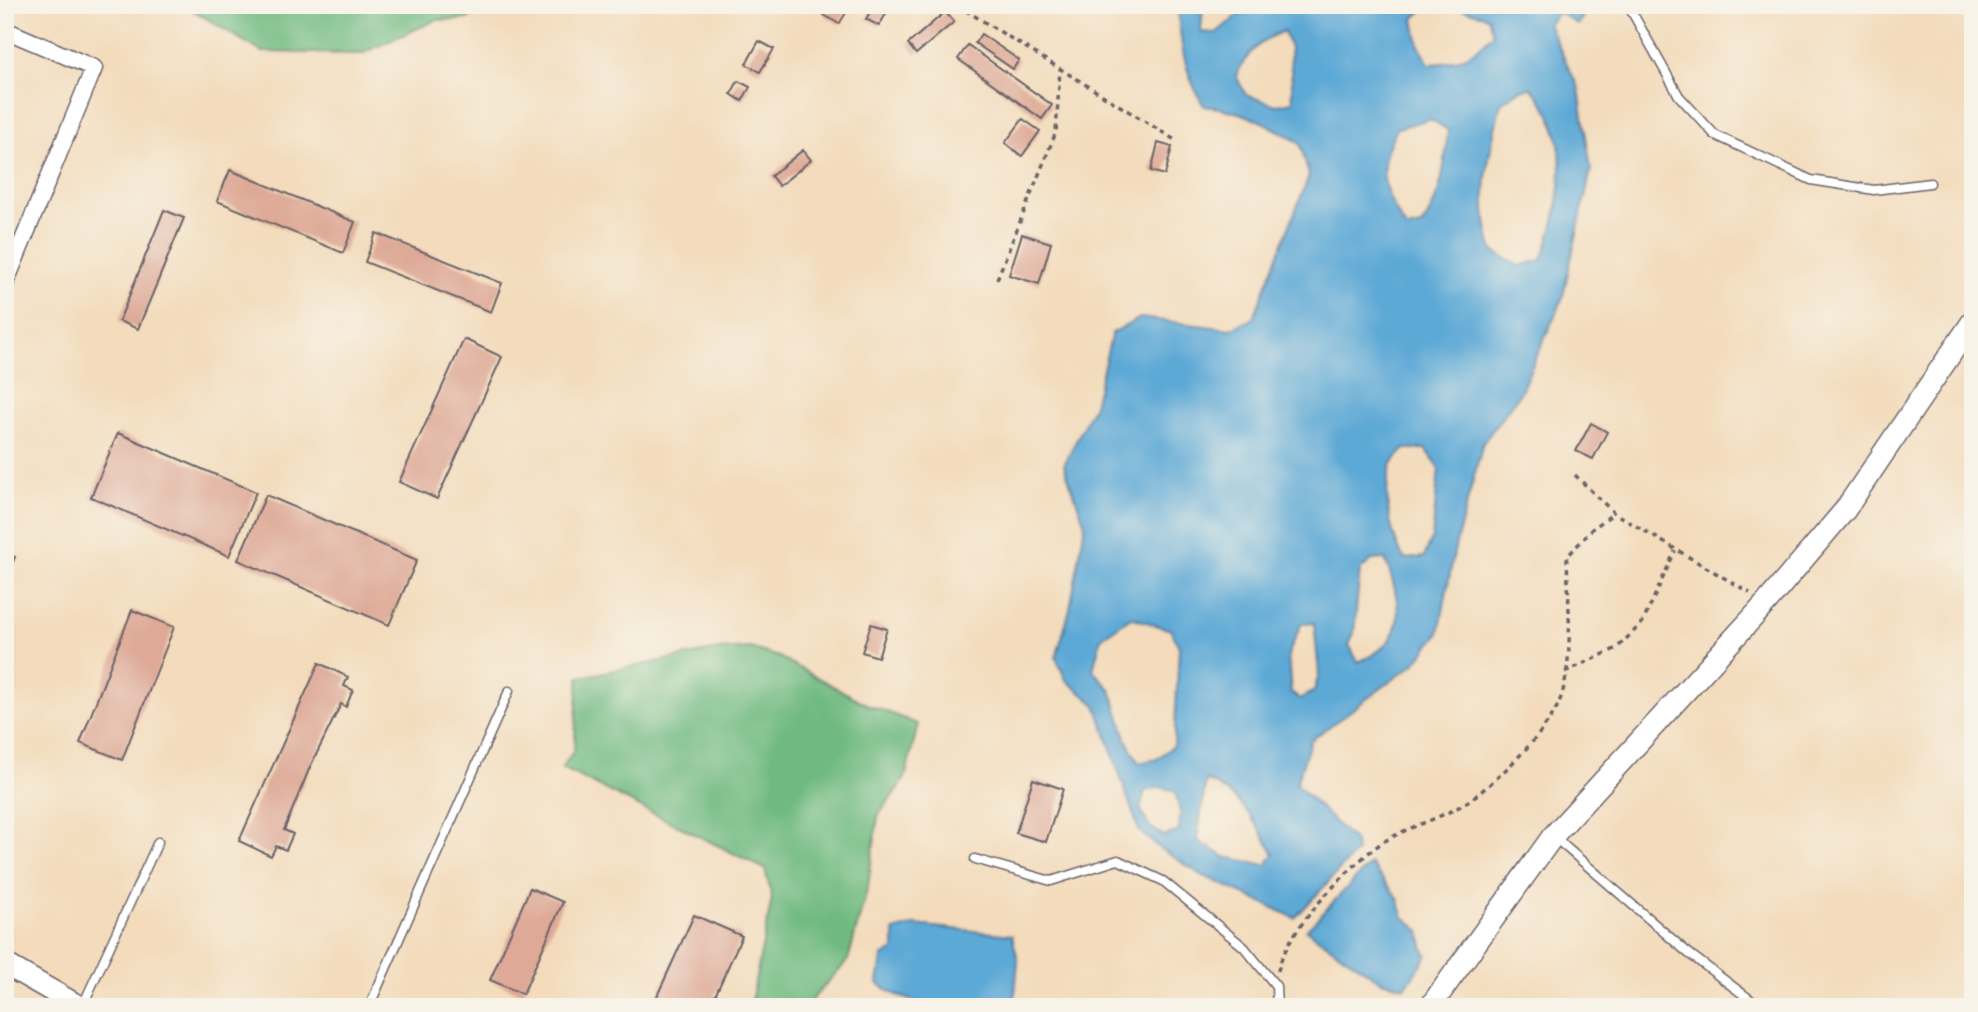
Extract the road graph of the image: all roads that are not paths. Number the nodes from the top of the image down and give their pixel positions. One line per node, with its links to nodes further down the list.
1 (1628, 5): 3 (lane)
2 (5, 30): 4 (street)
3 (1930, 183)
4 (5, 284)
5 (1973, 321): 7 (street)
6 (509, 691): 12 (lane)
7 (1553, 836): 14 (street); 15 (lane)
8 (158, 842): 11 (lane)
9 (975, 859): 13 (lane)
10 (5, 964): 11 (street)
11 (81, 1007)
12 (369, 1007)
13 (1277, 1007)
14 (1430, 1007)
15 (1760, 1007)

